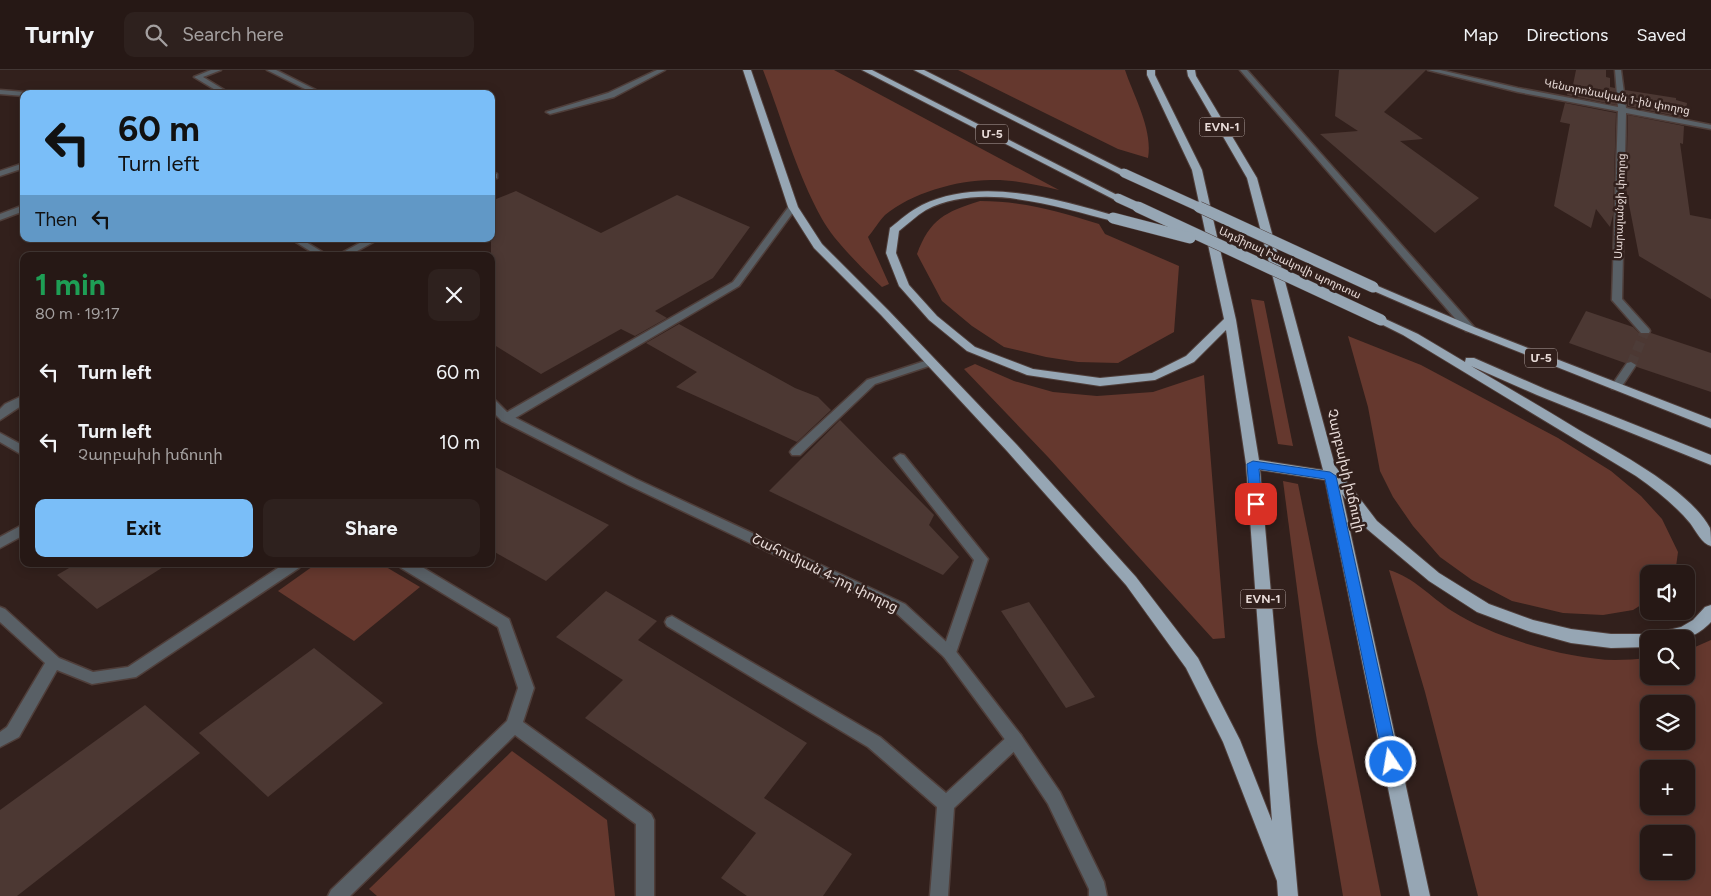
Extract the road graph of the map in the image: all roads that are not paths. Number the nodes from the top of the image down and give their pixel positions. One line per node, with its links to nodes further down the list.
1 (218, 70): 12 (street)
2 (270, 70): 13 (street)
3 (662, 70): 17 (street)
4 (747, 70): 21 (highway)
5 (866, 70): 26 (highway, Ադմիրալ Իսակովի պողոտա / Մ-5, bridge)
6 (918, 70): 30 (highway, Ադմիրալ Իսակովի պողոտա / Մ-5, bridge)
7 (1151, 70): 29 (highway, EVN-1)
8 (1243, 70): 30 (street)
9 (1431, 70): 16 (street, Կենտրոնական 1-ին փողոց)
10 (1618, 70): 16 (street, Սարալանջի փողոց)
11 (1193, 72): 47 (highway, Չարբախի խճուղի / EVN-1)
12 (221, 90)
13 (312, 90)
14 (0, 92): 15 (street)
15 (20, 94)
16 (1622, 109): 18 (street, Կենտրոնական 1-ին փողոց); 31 (street, Սարալանջի փողոց)
17 (550, 112)
18 (1711, 127)
19 (20, 166): 20 (street)
20 (0, 174)
21 (793, 207): 33 (highway); 39 (street)
22 (20, 210): 23 (street)
23 (0, 217)
24 (300, 242): 27 (street)
25 (368, 242): 28 (street)
26 (1226, 248): 29 (highway, bridge); 32 (highway, Ադմիրալ Իսակովի պողոտա / Մ-5, bridge)
27 (317, 252)
28 (349, 252)
29 (1230, 320): 46 (highway, EVN-1)
30 (1470, 329): 35 (highway, Ադմիրալ Իսակովի պողոտա / Մ-5)
31 (1645, 331)
32 (1407, 333): 45 (highway, Ադմիրալ Իսակովի պողոտա / Մ-5); 49 (highway)
33 (931, 362): 43 (street); 64 (highway)
34 (1631, 365): 35 (street)
35 (1616, 388): 40 (highway, Ադմիրալ Իսակովի պողոտա / Մ-5)
36 (20, 401): 38 (street)
37 (495, 407): 39 (street, Շահումյան 4-րդ փողոց)
38 (0, 416)
39 (506, 418): 58 (street, Շահումյան 4-րդ փողոց)
40 (1711, 424)
41 (0, 437): 42 (street)
42 (20, 450)
43 (796, 452)
44 (900, 458): 58 (street)
45 (1711, 460)
46 (1253, 464): 47 (highway); 64 (highway, EVN-1)
47 (1330, 472): 57 (highway); 69 (highway, Չարբախի խճուղի / EVN-1)
48 (20, 531): 50 (street)
49 (1711, 541)
50 (0, 543)
51 (290, 567): 59 (street)
52 (411, 567): 60 (street)
53 (1711, 611): 56 (highway)
54 (0, 613): 59 (street)
55 (672, 622): 63 (street)
56 (1690, 630)
57 (1640, 640)
58 (949, 653): 62 (street, Շահումյան 4-րդ փողոց)
59 (54, 662): 61 (street)
60 (514, 725): 65 (street); 66 (street)
61 (0, 740)
62 (1015, 740): 63 (street); 68 (street, Շահումյան 4-րդ փողոց)
63 (946, 804): 67 (street)
64 (1287, 888)
65 (337, 896)
66 (646, 896)
67 (939, 896)
68 (1098, 896)
69 (1420, 896)

